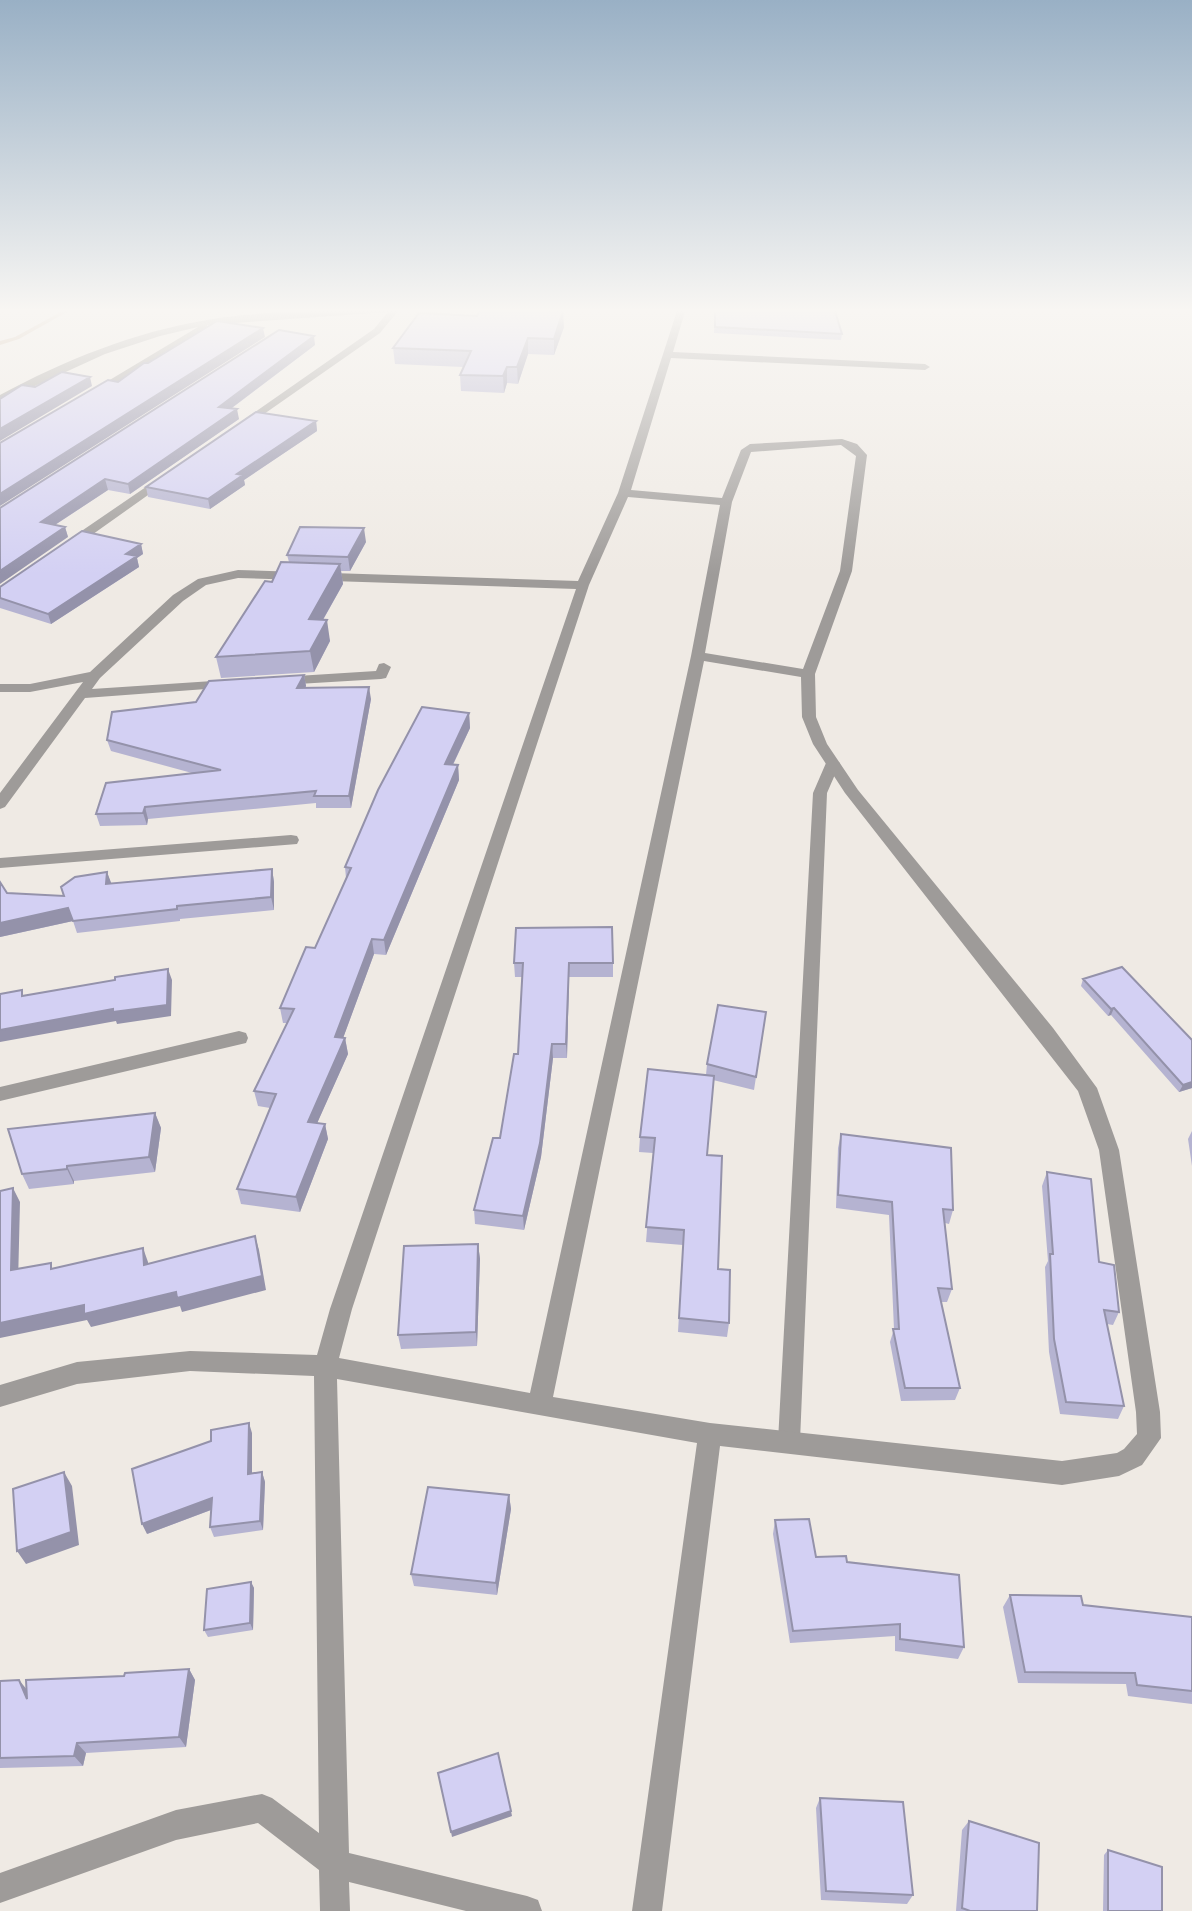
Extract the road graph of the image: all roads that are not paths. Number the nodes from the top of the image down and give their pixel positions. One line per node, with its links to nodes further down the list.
1 (86, 397): 4 (street)
2 (281, 397): 5 (street)
3 (653, 397): 7 (street)
4 (83, 399)
5 (228, 434)
6 (171, 474): 9 (street)
7 (624, 493): 8 (street); 10 (street)
8 (726, 502): 11 (street); 13 (street)
9 (57, 553)
10 (583, 585): 14 (street); 25 (street)
11 (698, 656): 13 (street); 27 (street)
12 (384, 667): 15 (street)
13 (808, 674): 19 (street)
14 (95, 675): 17 (street); 18 (street)
15 (270, 681)
16 (243, 683): 18 (street)
17 (0, 688)
18 (81, 694): 20 (street)
19 (833, 763): 29 (lane); 29 (street)
20 (0, 804)
21 (291, 840): 22 (street)
22 (0, 863)
23 (239, 1038): 24 (street)
24 (0, 1094)
25 (325, 1366): 26 (street); 27 (street); 30 (street)
26 (0, 1396)
27 (539, 1406): 28 (street)
28 (710, 1434): 29 (street); 34 (street)
29 (789, 1441)
30 (335, 1864): 31 (street); 32 (street); 33 (street)
31 (0, 1888)
32 (335, 1911)
33 (527, 1911)
34 (647, 1911)

